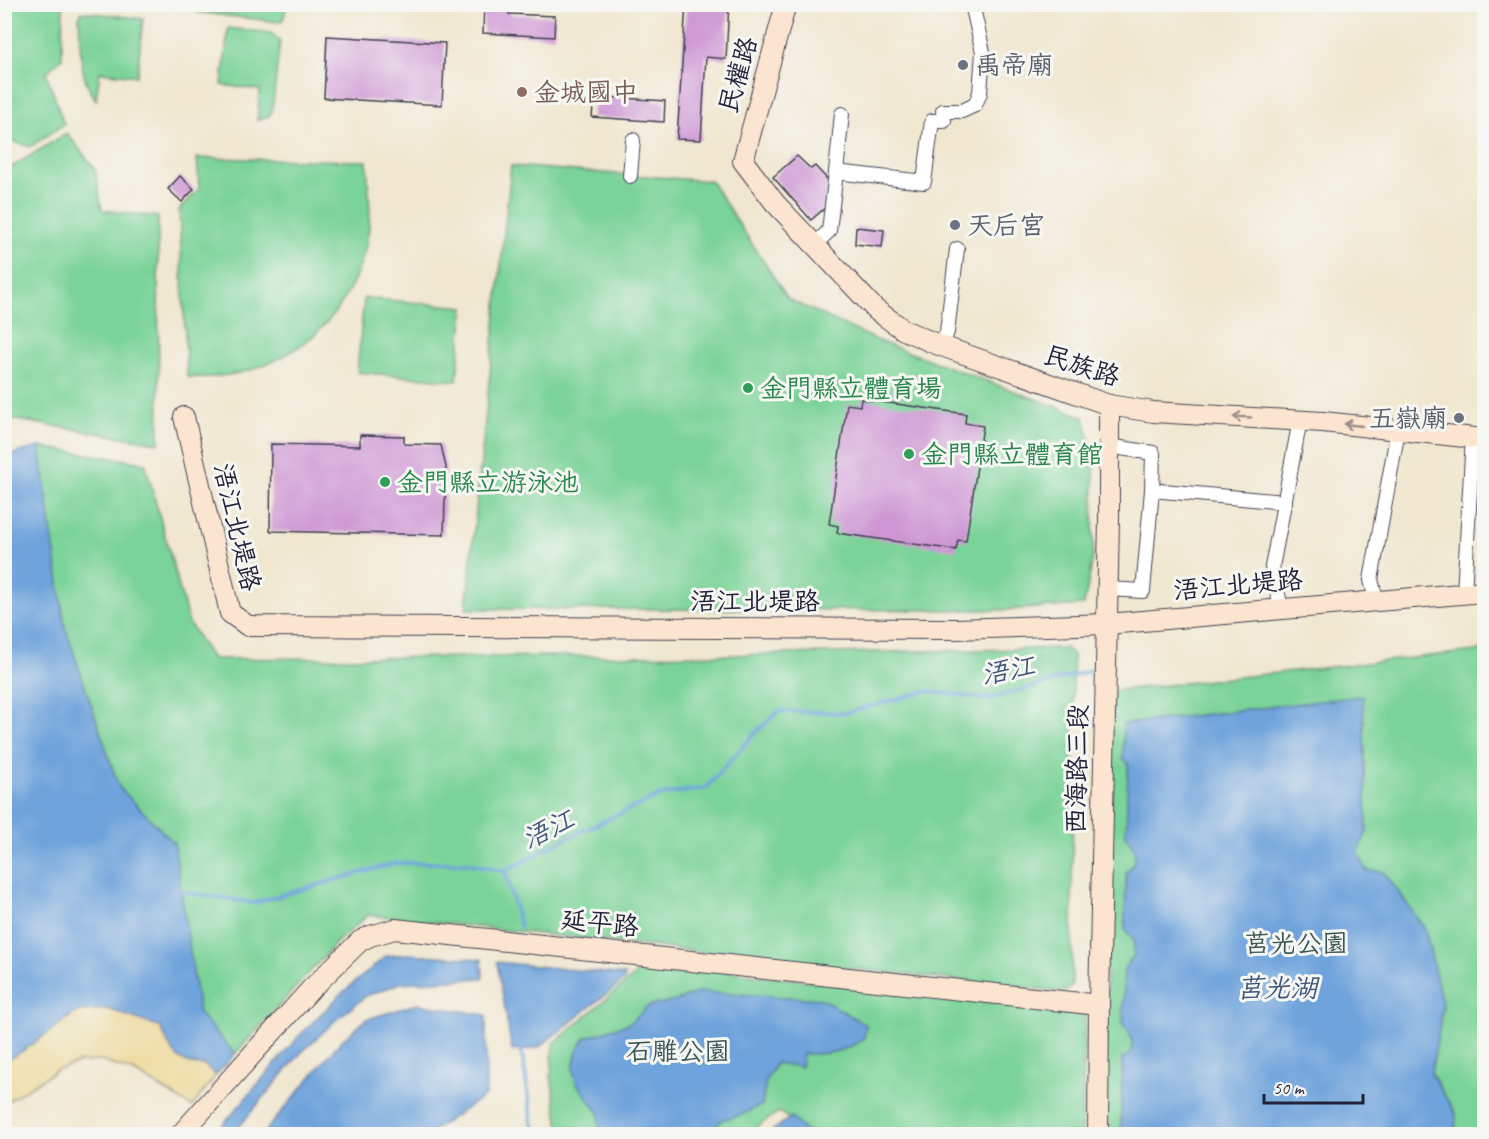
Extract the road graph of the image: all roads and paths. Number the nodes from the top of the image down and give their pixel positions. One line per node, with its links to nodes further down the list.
1 (786, 4): 5 (street, 民權路)
2 (972, 4): 6 (street)
3 (842, 114): 6 (street)
4 (633, 140): 7 (street)
5 (743, 161): 8 (street, 民族路)
6 (836, 172): 8 (street)
7 (630, 176)
8 (814, 245): 10 (street, 民族路)
9 (957, 249): 10 (street)
10 (942, 346): 11 (street, 民族路)
11 (1109, 405): 13 (street, 民族路, one-way to 11); 16 (street, 西海路三段)
12 (184, 417): 24 (street, 浯江北堤路)
13 (1300, 420): 14 (street, 民族路, one-way to 13); 18 (street)
14 (1398, 430): 15 (street, 民族路); 22 (street)
15 (1479, 439): 21 (street)
16 (1108, 446): 17 (street); 19 (street, 西海路三段)
17 (1152, 490): 18 (street); 19 (street)
18 (1285, 502): 23 (street)
19 (1108, 589): 24 (street, 西海路三段)
20 (1485, 592): 21 (street, 浯江北堤路)
21 (1464, 594): 22 (street, 浯江北堤路)
22 (1376, 600): 23 (street, 浯江北堤路)
23 (1281, 608): 24 (street, 浯江北堤路)
24 (1107, 624): 25 (street, 西海路三段)
25 (1099, 1005): 26 (street, 延平路); 27 (street, 西海路三段)
26 (181, 1134)
27 (1098, 1134)

